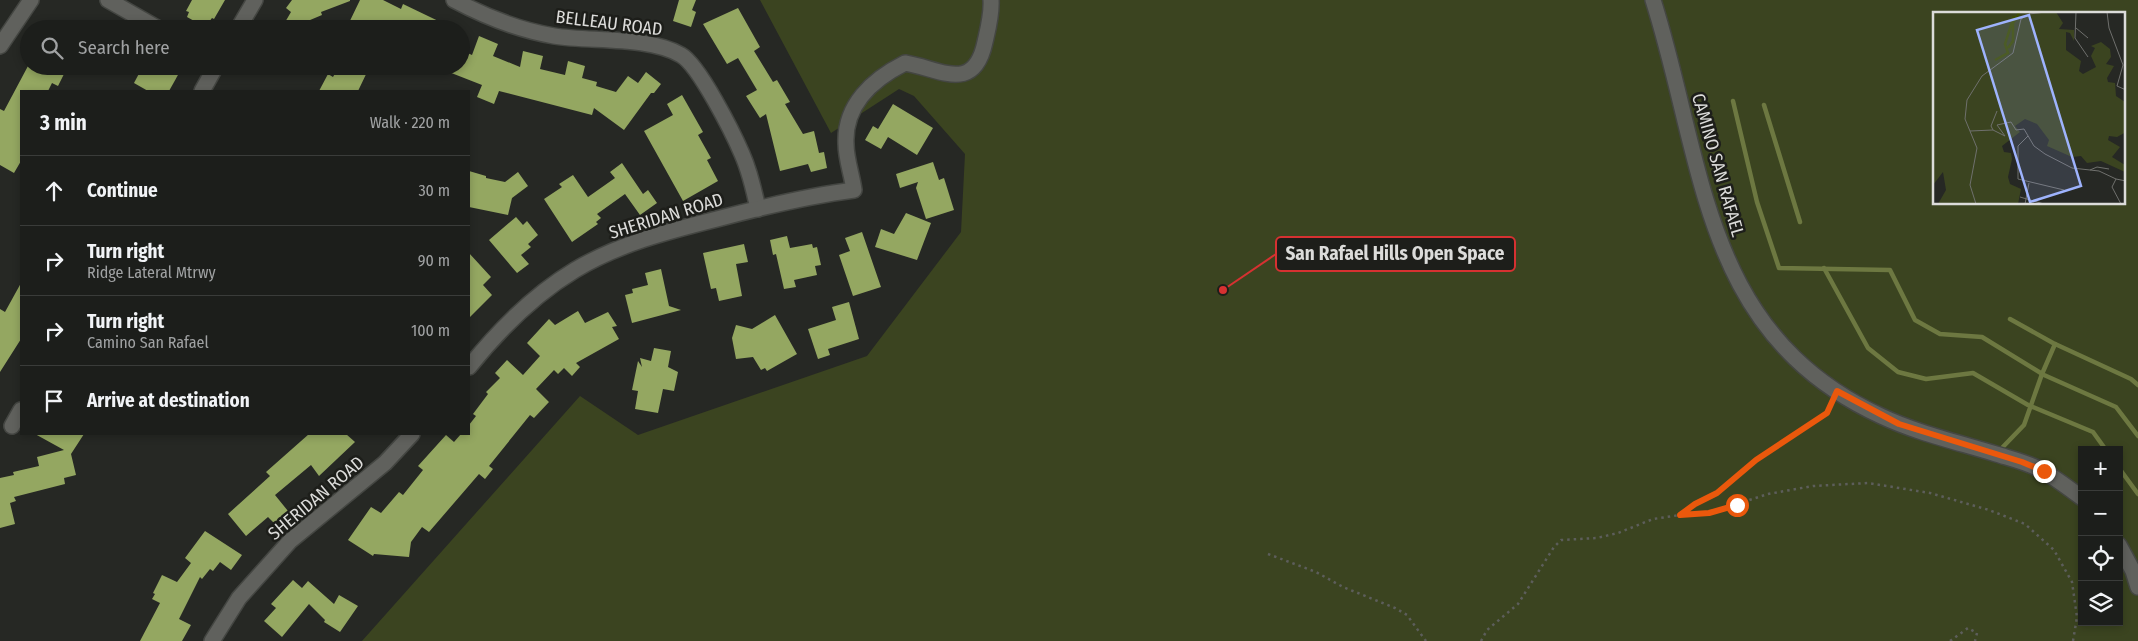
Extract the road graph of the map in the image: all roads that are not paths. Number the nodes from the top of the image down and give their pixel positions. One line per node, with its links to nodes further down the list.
1 (31, 0): 9 (street)
2 (108, 0): 7 (street)
3 (255, 0): 8 (street)
4 (454, 0): 12 (street, BELLEAU ROAD)
5 (991, 0): 12 (street, SHERIDAN ROAD)
6 (1653, 0): 17 (street, CAMINO SAN RAFAEL)
7 (143, 20)
8 (243, 20)
9 (0, 46)
10 (211, 75): 11 (street)
11 (203, 90)
12 (758, 208): 13 (street, SHERIDAN ROAD)
13 (470, 366)
14 (20, 412): 15 (street)
15 (12, 426)
16 (411, 435): 20 (street, SHERIDAN ROAD)
17 (2078, 495)
18 (2123, 552): 19 (street)
19 (2138, 587)
20 (212, 641)

